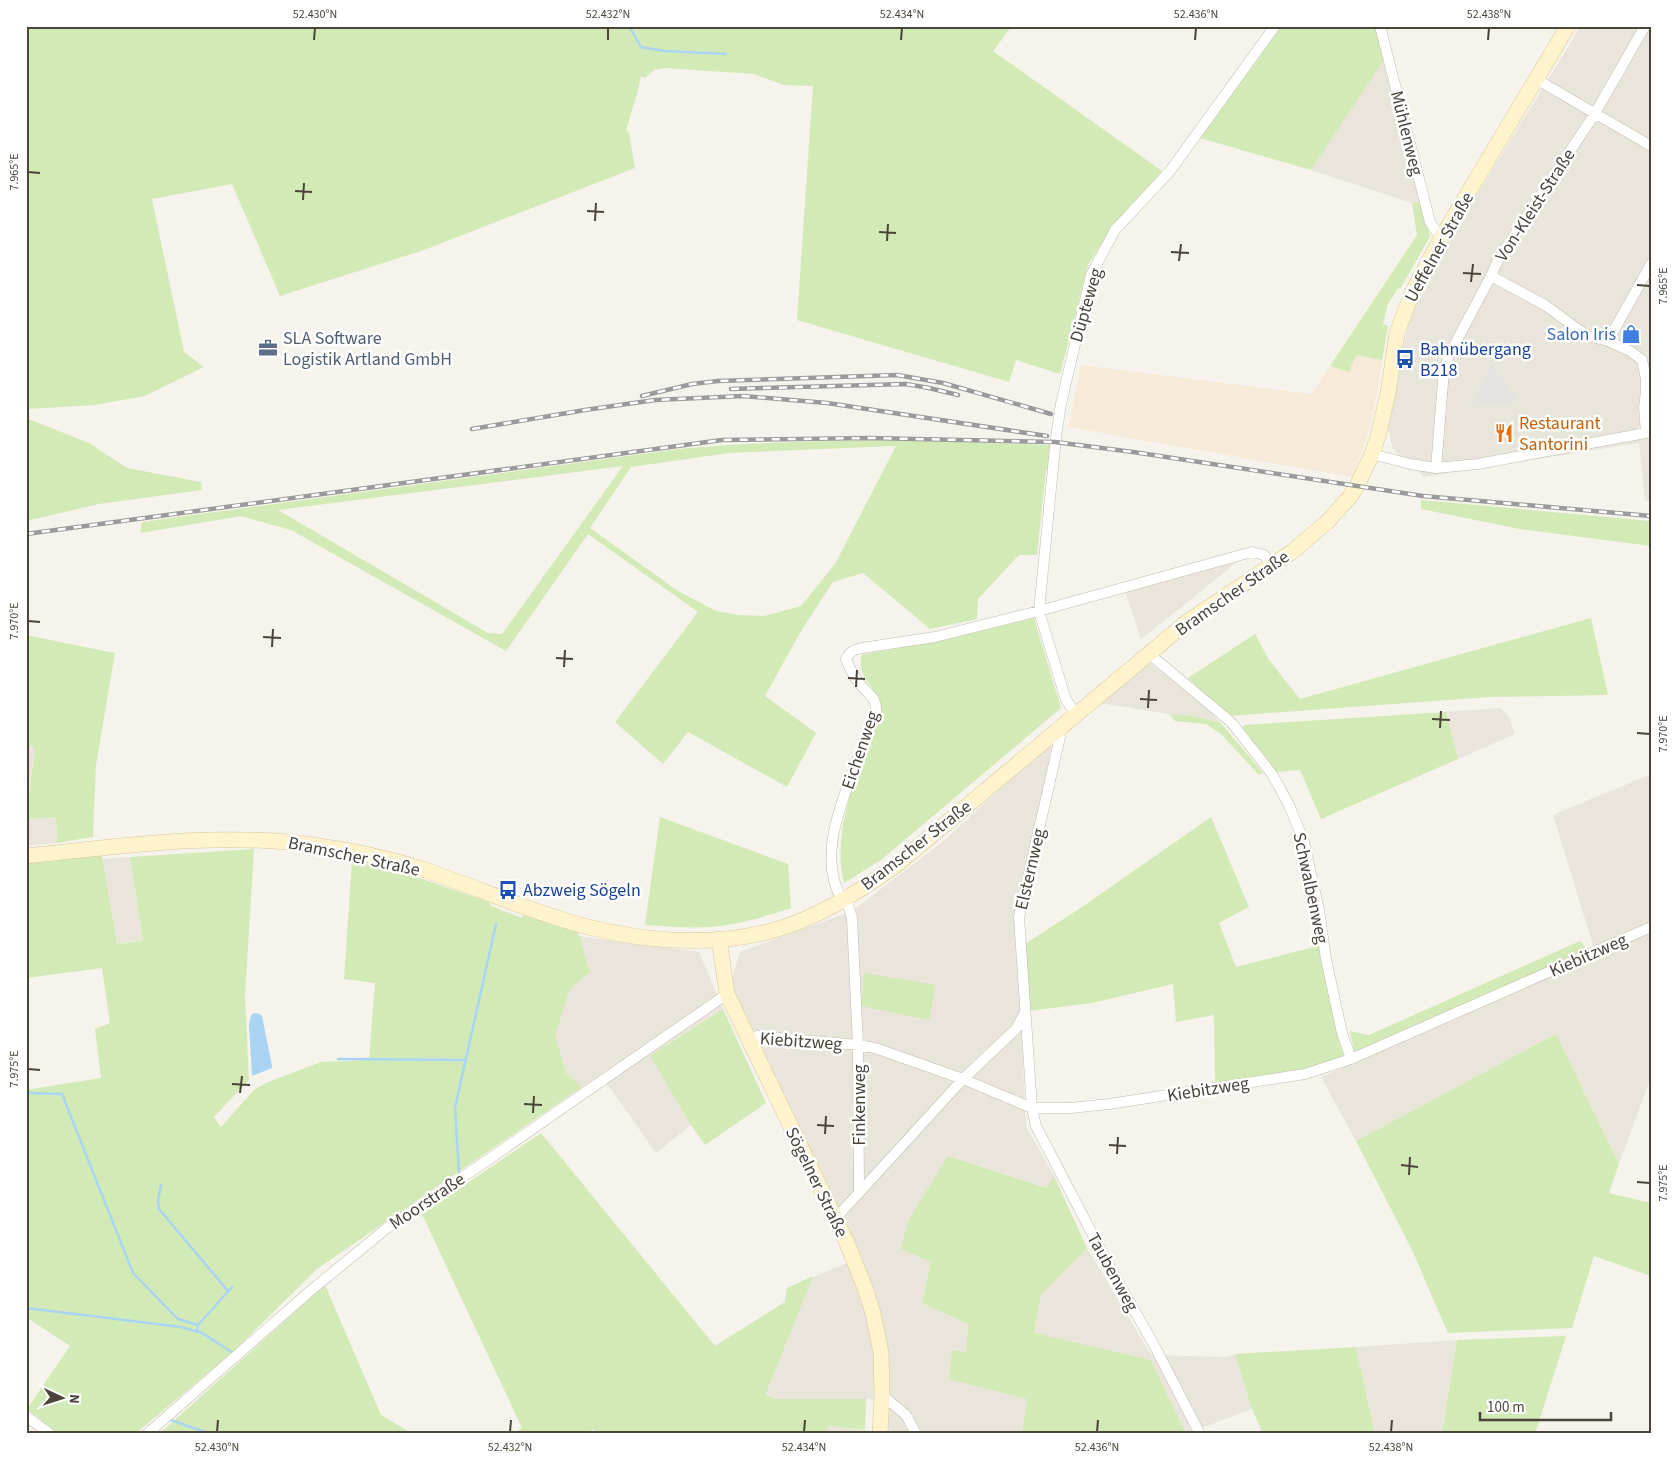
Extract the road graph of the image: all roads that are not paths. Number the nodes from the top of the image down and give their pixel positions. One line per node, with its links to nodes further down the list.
1 (1275, 26): 17 (street, Düpteweg)
2 (1380, 26): 8 (street, Mühlenweg)
3 (1568, 26): 5 (street, Ueffelner Straße)
4 (1645, 26): 6 (street, Von-Kleist-Straße)
5 (1536, 79): 6 (street); 8 (street, Ueffelner Straße)
6 (1594, 115): 7 (street); 10 (street, Von-Kleist-Straße)
7 (1651, 146)
8 (1443, 236): 13 (street, Ueffelner Straße)
9 (1651, 264): 11 (street)
10 (1491, 276): 11 (street); 14 (street, Von-Kleist-Straße)
11 (1608, 341): 12 (street)
12 (1648, 433): 14 (street)
13 (1372, 454): 14 (street); 15 (street, Ueffelner Straße)
14 (1436, 468)
15 (1357, 486): 16 (street, Bramscher Straße)
16 (1272, 565): 17 (street, Eichenweg); 18 (street, Bramscher Straße)
17 (1039, 610): 19 (street); 22 (street, Eichenweg)
18 (1148, 653): 19 (street, Bramscher Straße); 29 (street, Schwalbenweg)
19 (1076, 714): 20 (street, Bramscher Straße)
20 (1057, 731): 22 (street, Bramscher Straße); 26 (street, Elsternweg)
21 (26, 856): 24 (street, Bramscher Straße)
22 (844, 899): 24 (street, Bramscher Straße); 28 (street, Finkenweg)
23 (1651, 927): 29 (street, Kiebitzweg)
24 (719, 939): 25 (street, Sögelner Straße)
25 (727, 994): 27 (street, Sögelner Straße); 37 (street, Moorstraße)
26 (1026, 1011): 30 (street); 31 (street, Elsternweg)
27 (748, 1039): 28 (street, Kiebitzweg); 33 (street, Sögelner Straße)
28 (858, 1045): 30 (street, Kiebitzweg); 32 (street, Finkenweg)
29 (1351, 1059): 31 (street, Kiebitzweg)
30 (963, 1079): 31 (street, Kiebitzweg); 32 (street)
31 (1032, 1108): 40 (street, Taubenweg)
32 (859, 1193): 33 (street)
33 (836, 1219): 34 (street, Sögelner Straße)
34 (882, 1395): 38 (street, Sögelner Straße); 39 (street)
35 (26, 1416): 36 (street)
36 (50, 1434)
37 (147, 1434)
38 (880, 1434)
39 (916, 1434)
40 (1200, 1434)

